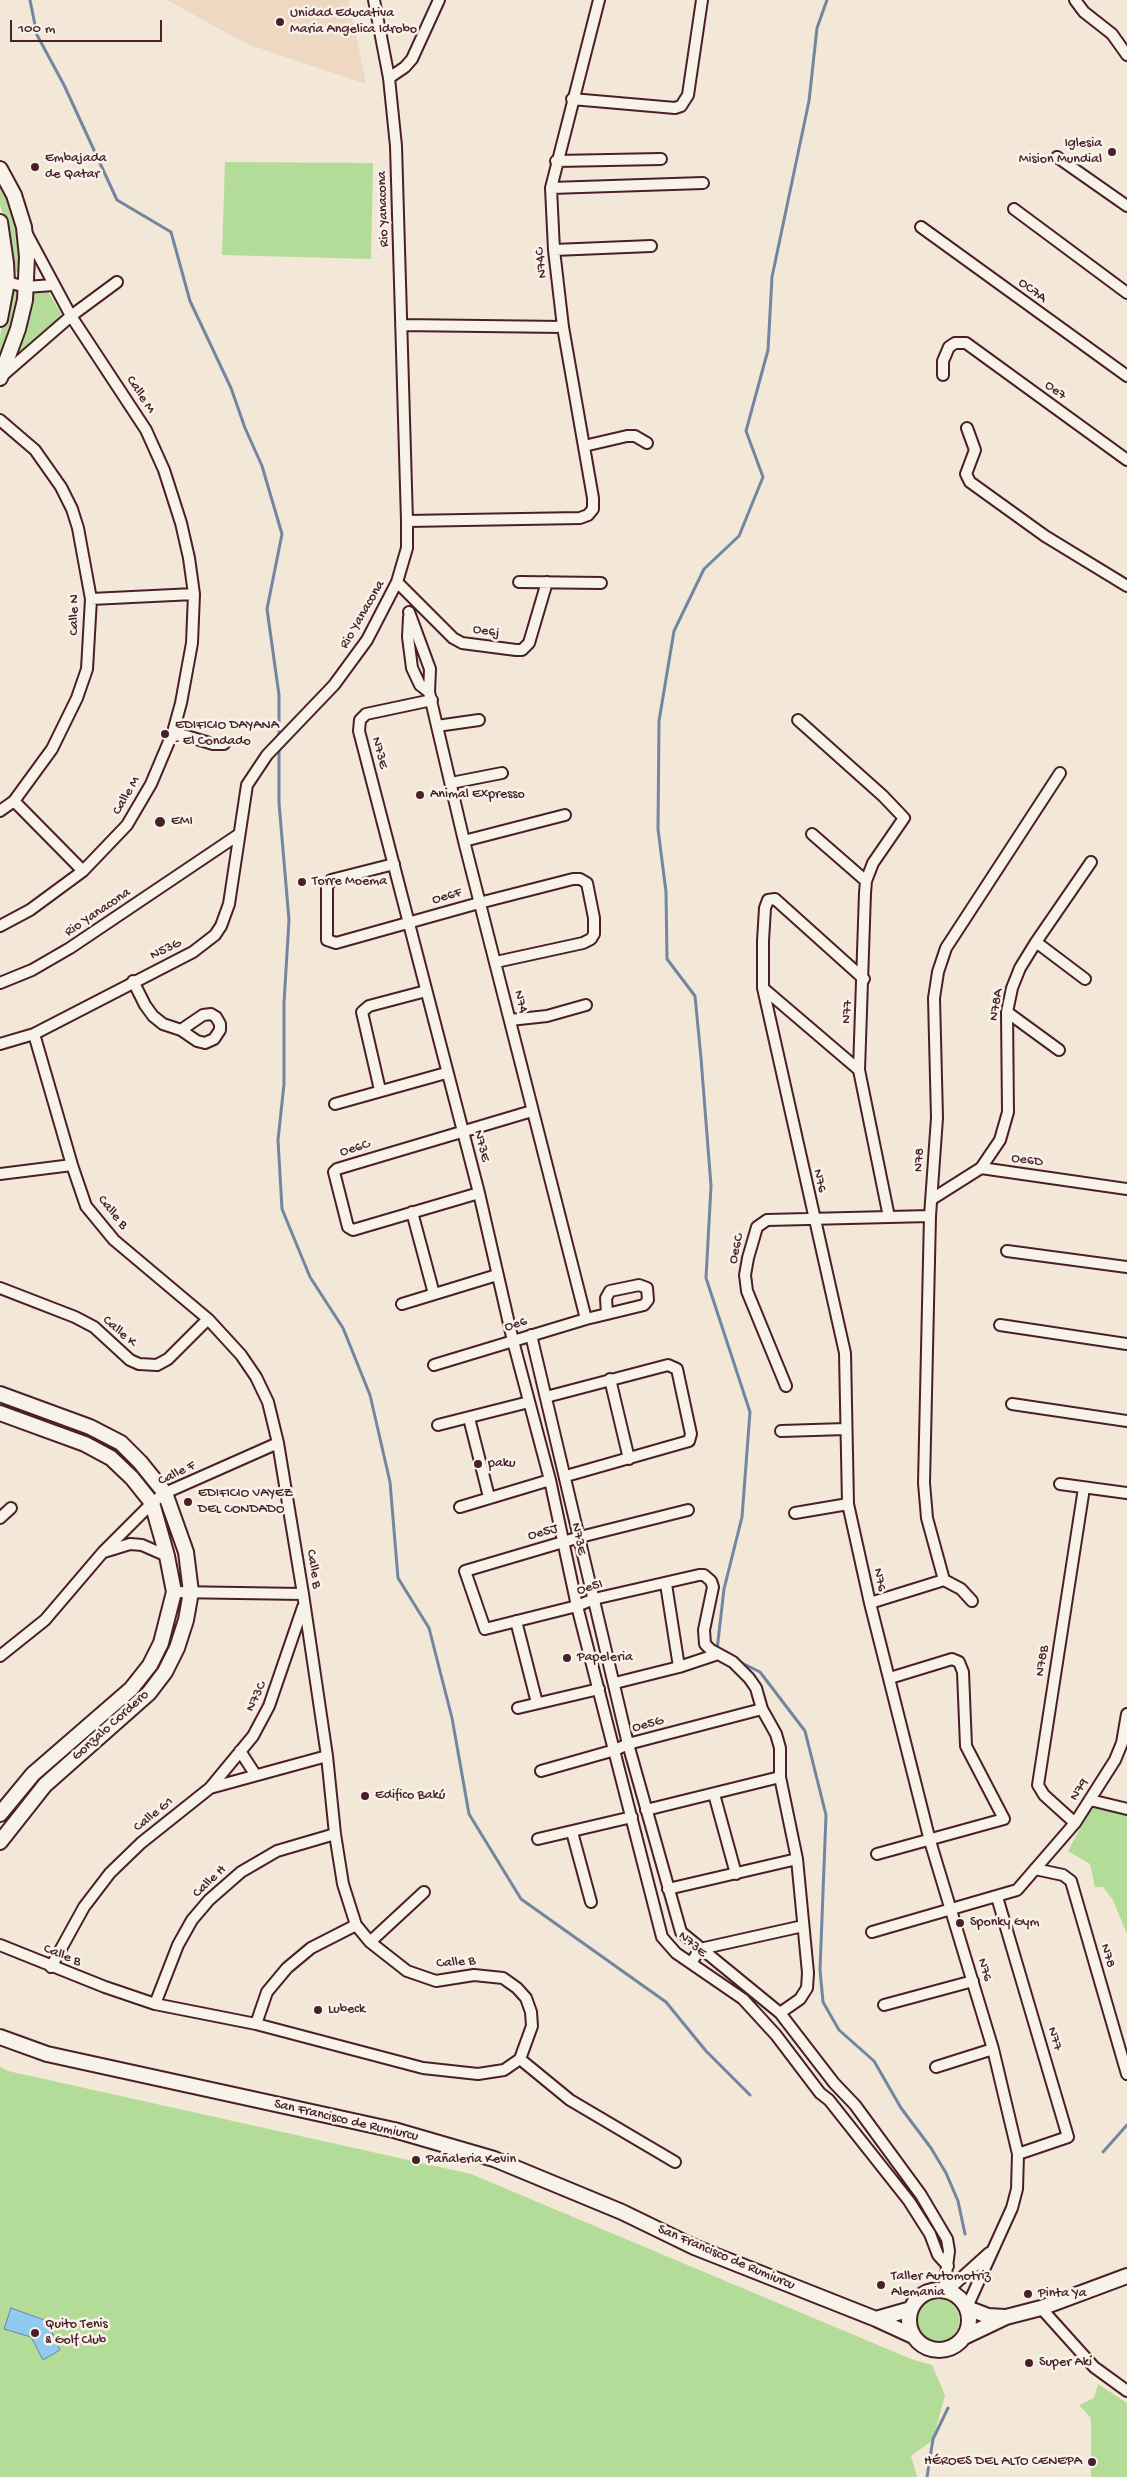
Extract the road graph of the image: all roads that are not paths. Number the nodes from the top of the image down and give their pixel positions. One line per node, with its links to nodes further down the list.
1 (374, 0): 7 (street, Rio Yanacona)
2 (439, 0): 7 (street)
3 (599, 0): 8 (street, N74C)
4 (702, 0): 8 (street)
5 (1075, 0): 6 (street)
6 (1127, 55)
7 (389, 78): 29 (street, Rio Yanacona)
8 (572, 99): 11 (street, N74C)
9 (1057, 157): 15 (street)
10 (661, 159): 11 (street)
11 (556, 161): 14 (street, N74C)
12 (0, 169): 18 (street)
13 (703, 183): 14 (street)
14 (551, 188): 21 (street, N74C)
15 (1127, 206)
16 (1014, 209): 26 (street)
17 (0, 222): 22 (street)
18 (24, 227): 24 (street, Calle M); 25 (street)
19 (921, 227): 32 (street, OC7A)
20 (651, 246): 21 (street)
21 (554, 250): 30 (street, N74C)
22 (7, 282): 25 (street); 28 (street)
23 (117, 282): 27 (street)
24 (53, 286): 25 (street); 27 (street, Calle M)
25 (26, 287): 33 (street)
26 (1127, 293)
27 (71, 316): 33 (street); 45 (street, Calle M)
28 (0, 319)
29 (401, 325): 30 (street); 39 (street, Rio Yanacona)
30 (563, 327): 37 (street, N74C)
31 (942, 375): 38 (street, Oe7)
32 (1127, 376)
33 (0, 377)
34 (0, 420): 47 (street, Calle N)
35 (967, 428): 44 (street)
36 (648, 444): 37 (street)
37 (584, 446): 39 (street, N74C)
38 (1127, 460)
39 (407, 521): 40 (street, Rio Yanacona)
40 (397, 582): 46 (street, Oe6j); 62 (street, Rio Yanacona)
41 (519, 582): 42 (street)
42 (547, 582): 43 (street); 46 (street, Oe6j)
43 (601, 583)
44 (1127, 586)
45 (194, 594): 47 (street); 53 (street, Calle M)
46 (410, 596): 48 (street)
47 (91, 599): 58 (street, Calle N)
48 (409, 612): 49 (street); 49 (street)
49 (430, 696): 52 (street, N74); 65 (street, N73E)
50 (479, 720): 52 (street)
51 (798, 720): 67 (street, N77)
52 (437, 726): 57 (street, N74)
53 (173, 732): 54 (street); 66 (street, Calle M)
54 (224, 744)
55 (502, 773): 57 (street)
56 (1060, 773): 98 (street, N78)
57 (451, 783): 63 (street, N74)
58 (14, 801): 59 (street, Calle N); 66 (street)
59 (0, 811)
60 (565, 815): 63 (street)
61 (812, 834): 67 (street)
62 (238, 835): 75 (street, N53G); 76 (street, Rio Yanacona)
63 (464, 840): 68 (street, N74)
64 (1090, 862): 71 (street, N78A)
65 (394, 864): 69 (street, N73E); 69 (street, Oe6F)
66 (83, 871): 70 (street, Calle M)
67 (866, 880): 73 (street, N77)
68 (479, 903): 69 (street, Oe6F); 72 (street, N74); 72 (street, Oe6F)
69 (410, 922): 78 (street, N73E)
70 (0, 926)
71 (1036, 942): 74 (street); 80 (street, N78A)
72 (496, 962): 81 (street, N74)
73 (864, 979): 77 (street, N76); 86 (street, N77)
74 (1085, 979)
75 (133, 981): 82 (street); 83 (street, N53G)
76 (0, 983)
77 (762, 988): 86 (street); 102 (street, N76)
78 (426, 990): 87 (street, N73E); 88 (street)
79 (586, 1005): 81 (street)
80 (1008, 1012): 85 (street); 93 (street, N78A)
81 (510, 1020): 90 (street, N74)
82 (181, 1030)
83 (34, 1034): 84 (street, N53G); 92 (street, Calle B)
84 (0, 1044)
85 (1059, 1050)
86 (859, 1070): 101 (street, N77)
87 (446, 1073): 88 (street); 91 (street, N73E)
88 (380, 1090): 89 (street)
89 (335, 1104)
90 (532, 1112): 91 (street, Oe6C); 111 (street, N74)
91 (463, 1131): 97 (street, N73E); 99 (street, Oe6C)
92 (72, 1165): 94 (street); 110 (street, Calle B)
93 (981, 1168): 96 (street, Oe6D); 98 (street)
94 (0, 1174)
95 (1127, 1186): 96 (street)
96 (1127, 1189)
97 (479, 1193): 99 (street); 105 (street, N73E)
98 (932, 1199): 100 (street, N78)
99 (412, 1212): 107 (street)
100 (930, 1216): 101 (street, Oe6C); 149 (street, N78)
101 (889, 1217): 102 (street, Oe6C)
102 (814, 1220): 118 (street, Oe6C); 127 (street, N76)
103 (1007, 1250): 104 (street)
104 (1127, 1267)
105 (497, 1275): 107 (street); 114 (street, N73E)
106 (0, 1288): 110 (street, Calle K)
107 (434, 1294): 108 (street)
108 (402, 1304)
109 (607, 1314): 111 (street, Oe6)
110 (208, 1319): 129 (street, Calle B)
111 (586, 1319): 113 (street, Oe6)
112 (1000, 1325): 115 (street)
113 (531, 1335): 114 (street, Oe6); 120 (street, N73E)
114 (513, 1341): 116 (street, Oe6); 121 (street, N73E)
115 (1127, 1344)
116 (434, 1365)
117 (610, 1379): 120 (street); 130 (street); 130 (street)
118 (786, 1386)
119 (0, 1394): 135 (street, Gonzalo Cordero)
120 (546, 1397): 131 (street, N73E)
121 (529, 1402): 124 (street); 132 (street, N73E)
122 (1012, 1404): 125 (street)
123 (0, 1413): 138 (street, Gonzalo Cordero)
124 (469, 1418): 126 (street); 137 (street)
125 (1127, 1422)
126 (438, 1425)
127 (846, 1429): 128 (street); 139 (street, N76)
128 (781, 1431)
129 (278, 1443): 135 (street, Calle F); 153 (street, Calle B)
130 (629, 1459): 131 (street)
131 (566, 1476): 145 (street, N73E)
132 (550, 1480): 137 (street); 146 (street, N73E)
133 (1060, 1484): 134 (street)
134 (1084, 1488): 136 (street); 184 (street, N78B)
135 (165, 1493): 138 (street, Calle F); 152 (street, Gonzalo Cordero)
136 (1127, 1493)
137 (489, 1498): 140 (street)
138 (152, 1503): 147 (street, Calle F); 148 (street, Gonzalo Cordero)
139 (848, 1504): 143 (street); 156 (street, N76)
140 (460, 1507)
141 (11, 1508): 144 (street)
142 (688, 1510): 145 (street, Oe5J)
143 (795, 1513)
144 (0, 1518)
145 (580, 1537): 146 (street, Oe5J); 154 (street, N73E)
146 (564, 1541): 157 (street, N73E); 159 (street, Oe5J)
147 (104, 1552): 148 (street); 161 (street, Calle F)
148 (167, 1556): 151 (street, Gonzalo Cordero)
149 (944, 1580): 155 (street); 156 (street)
150 (666, 1584): 154 (street, Oe5I); 160 (street, Oe5I); 162 (street)
151 (174, 1592): 152 (street); 182 (street, Gonzalo Cordero)
152 (191, 1592): 153 (street); 189 (street, Gonzalo Cordero)
153 (304, 1599): 172 (street, N73C); 173 (street, Calle B)
154 (594, 1599): 157 (street, Oe5I); 164 (street, N73E)
155 (972, 1601)
156 (870, 1604): 163 (street, N76)
157 (577, 1606): 158 (street, Oe5I); 165 (street, N73E)
158 (516, 1621): 159 (street, Oe5I); 166 (street)
159 (485, 1629)
160 (718, 1654): 162 (street); 168 (street)
161 (0, 1656)
162 (679, 1667): 164 (street)
163 (890, 1678): 188 (street, N76); 188 (street)
164 (615, 1683): 170 (street, N73E)
165 (599, 1689): 166 (street); 171 (street, N73E)
166 (537, 1704): 167 (street)
167 (518, 1708)
168 (762, 1709): 170 (street, Oe5G); 176 (street)
169 (1127, 1714): 179 (street, N79)
170 (628, 1744): 171 (street, Oe5G); 181 (street, N73E)
171 (615, 1750): 174 (street, Oe5G); 183 (street, N73E)
172 (240, 1751): 175 (street); 177 (street, N73C)
173 (327, 1756): 175 (street, Calle G1); 186 (street, Calle B)
174 (541, 1771)
175 (255, 1774): 177 (street, Calle G1)
176 (780, 1777): 178 (street); 191 (street)
177 (210, 1788): 206 (street, Calle G1)
178 (714, 1794): 181 (street); 193 (street)
179 (1090, 1800): 180 (street); 184 (street, N79)
180 (1127, 1809)
181 (646, 1810): 194 (street, N73E)
182 (0, 1814)
183 (632, 1817): 185 (street); 205 (street, N73E)
184 (1075, 1823): 192 (street, N79)
185 (572, 1832): 187 (street); 197 (street)
186 (334, 1834): 199 (street, Calle B); 208 (street, Calle H)
187 (538, 1839)
188 (930, 1841): 190 (street); 198 (street, N76)
189 (0, 1842)
190 (877, 1854)
191 (797, 1860): 193 (street); 200 (street)
192 (1035, 1869): 196 (street, N79); 216 (street, N78)
193 (736, 1874): 194 (street)
194 (668, 1889): 204 (street, N73E)
195 (424, 1892): 202 (street)
196 (997, 1897): 198 (street, N79); 221 (street, N77)
197 (591, 1902)
198 (951, 1910): 201 (street, N79); 207 (street, N76)
199 (356, 1925): 202 (street, Calle B); 211 (street)
200 (803, 1926): 204 (street); 210 (street)
201 (872, 1932)
202 (370, 1942): 214 (street, Calle B)
203 (0, 1945): 206 (street, Calle B)
204 (700, 1949): 205 (street); 210 (street, N73E)
205 (691, 1963): 218 (street, N73E)
206 (51, 1967): 208 (street, Calle B)
207 (973, 1981): 209 (street); 213 (street, N76)
208 (155, 2004): 211 (street, Calle B)
209 (884, 2005)
210 (780, 2013): 217 (street, N73E)
211 (256, 2024): 214 (street, Calle B)
212 (0, 2037): 233 (street, San Francisco de Rumiurcu)
213 (993, 2048): 215 (street); 221 (street, N76)
214 (520, 2058): 222 (street)
215 (936, 2067)
216 (1127, 2074)
217 (843, 2090): 218 (street); 219 (street, N73E)
218 (829, 2100): 220 (street, N73E)
219 (856, 2105): 220 (street); 223 (street, N73E)
220 (842, 2117): 224 (street, N73E)
221 (1018, 2154): 225 (street, N76)
222 (674, 2162)
223 (921, 2195): 224 (street); 226 (street, N73E)
224 (909, 2201): 226 (street, N73E)
225 (993, 2249): 228 (street, N76); 229 (street, N76)
226 (948, 2266): 228 (street, N73E)
227 (1127, 2276): 230 (street)
228 (945, 2290): 229 (street); 231 (street)
229 (967, 2308): 232 (street); 235 (street)
230 (1041, 2308): 232 (street); 236 (street)
231 (911, 2309): 233 (street); 234 (street)
232 (1006, 2317): 235 (street)
233 (876, 2318): 234 (street, San Francisco de Rumiurcu)
234 (913, 2336): 235 (street)
235 (964, 2337)
236 (1127, 2391)

